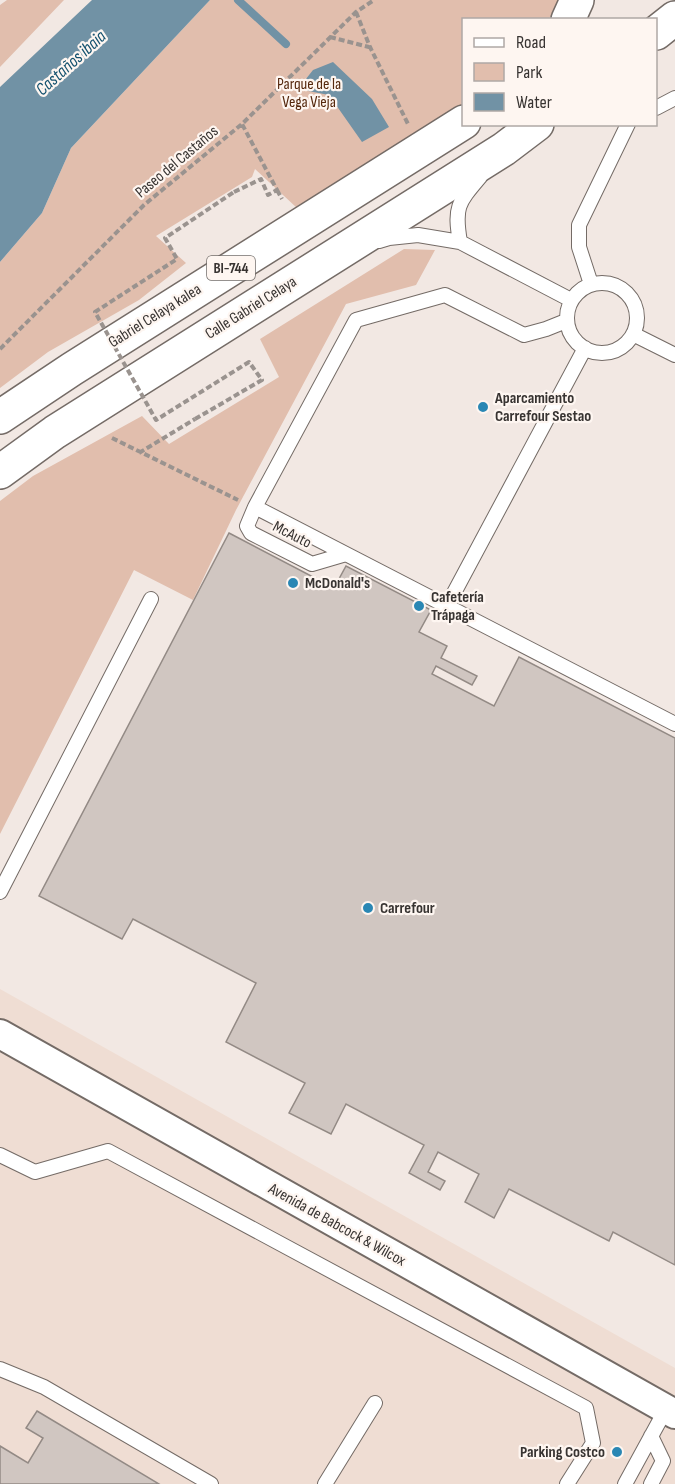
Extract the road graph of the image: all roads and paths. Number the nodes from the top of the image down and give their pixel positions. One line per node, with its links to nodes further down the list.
1 (374, 0): 3 (path, Paseo del Castaños)
2 (577, 0): 4 (main road)
3 (356, 12): 7 (path, Paseo del Castaños); 8 (path)
4 (569, 18)
5 (675, 18): 6 (main road)
6 (657, 32)
7 (330, 37): 8 (path); 12 (path, Paseo del Castaños)
8 (370, 47): 15 (path)
9 (675, 98): 10 (lane)
10 (657, 107)
11 (462, 123): 28 (main road, Gabriel Celaya kalea / BI-744)
12 (242, 124): 17 (path); 26 (path, Paseo del Castaños)
13 (534, 126): 16 (main road, BI-744)
14 (627, 126): 21 (lane)
15 (411, 130)
16 (504, 149): 19 (lane); 20 (main road, Calle Gabriel Celaya / BI-744)
17 (277, 190): 18 (path); 30 (path, bridge)
18 (282, 199)
19 (460, 242): 20 (lane); 22 (lane)
20 (330, 259): 31 (main road, Calle Gabriel Celaya / BI-744)
21 (591, 284): 22 (lane); 24 (lane)
22 (571, 300): 23 (lane)
23 (566, 321): 25 (lane); 32 (lane)
24 (633, 334): 25 (lane); 27 (lane)
25 (585, 348): 35 (lane)
26 (0, 349)
27 (675, 355)
28 (0, 417)
29 (112, 438): 30 (path)
30 (140, 453): 32 (path)
31 (0, 472)
32 (250, 505): 33 (lane); 33 (lane, McAuto)
33 (346, 555): 35 (lane)
34 (151, 599): 37 (lane)
35 (447, 606): 36 (lane)
36 (675, 724)
37 (0, 892)
38 (0, 1035): 42 (street, Avenida de Babcock & Wilcox)
39 (0, 1155): 46 (lane)
40 (0, 1369): 44 (lane)
41 (375, 1403): 45 (lane)
42 (670, 1412): 43 (lane)
43 (651, 1436): 47 (lane); 48 (lane)
44 (211, 1484)
45 (326, 1484)
46 (567, 1484)
47 (625, 1484)
48 (651, 1484)

